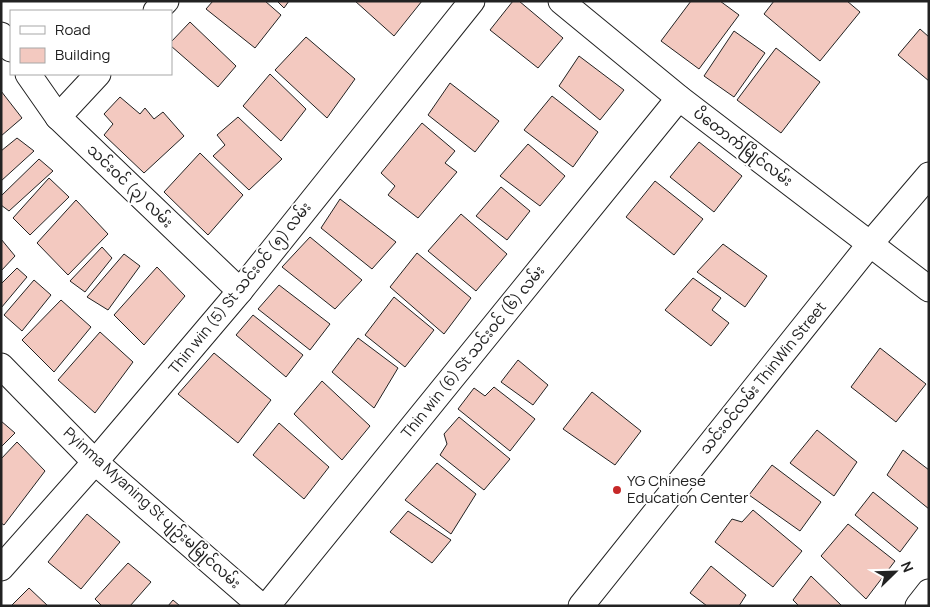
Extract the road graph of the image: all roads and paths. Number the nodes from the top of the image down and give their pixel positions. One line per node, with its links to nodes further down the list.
1 (166, 1): 4 (street)
2 (472, 1): 14 (street, Thin win (5) St သင်းဝင် (၅) လမ်း)
3 (561, 1): 9 (street, ပိတောက်မြိုင်လမ်း)
4 (157, 10)
5 (1, 35): 6 (street)
6 (10, 48)
7 (29, 75): 10 (street, သင်းဝင် (၃) လမ်း)
8 (97, 75): 10 (street)
9 (679, 98): 12 (street, ပိတောက်မြိုင်လမ်း); 20 (street, Thin win (6) St သင်းဝင် (၆) လမ်း)
10 (58, 117): 14 (street, သင်းဝင် (၃) လမ်း)
11 (929, 175): 12 (street, သင်းဝင်လမ်း ThinWin Street)
12 (870, 244): 13 (street, ပိတောက်မြိုင်လမ်း); 21 (street, သင်းဝင်လမ်း ThinWin Street)
13 (929, 289)
14 (240, 291): 16 (street, Thin win (5) St သင်းဝင် (၅) လမ်း)
15 (1, 366): 16 (street, Pyinma Myaning St ပျဉ်းမမြိုင်လမ်း)
16 (95, 462): 17 (street, Thin win (5) St သင်းဝင် (၅) လမ်း); 19 (street, Pyinma Myaning St ပျဉ်းမမြိုင်လမ်း)
17 (1, 568)
18 (929, 592): 22 (street)
19 (261, 606)
20 (267, 606)
21 (581, 606)
22 (918, 606)

